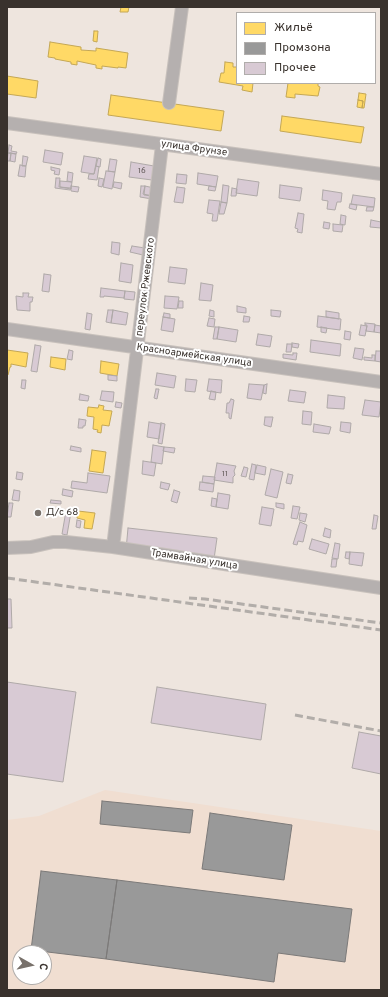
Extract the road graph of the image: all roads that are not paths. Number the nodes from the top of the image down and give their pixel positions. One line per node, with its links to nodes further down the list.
1 (182, 7): 2 (street)
2 (169, 103)
3 (7, 123): 4 (street, улица Фрунзе)
4 (162, 145): 5 (street, улица Фрунзе); 7 (street, переулок Ржевского)
5 (381, 174)
6 (7, 329): 7 (street, Красноармейская улица)
7 (138, 348): 8 (street, Красноармейская улица); 9 (street, переулок Ржевского)
8 (381, 382)
9 (113, 547): 10 (street, Трамвайная улица); 11 (street, Трамвайная улица)
10 (7, 548)
11 (381, 588)

